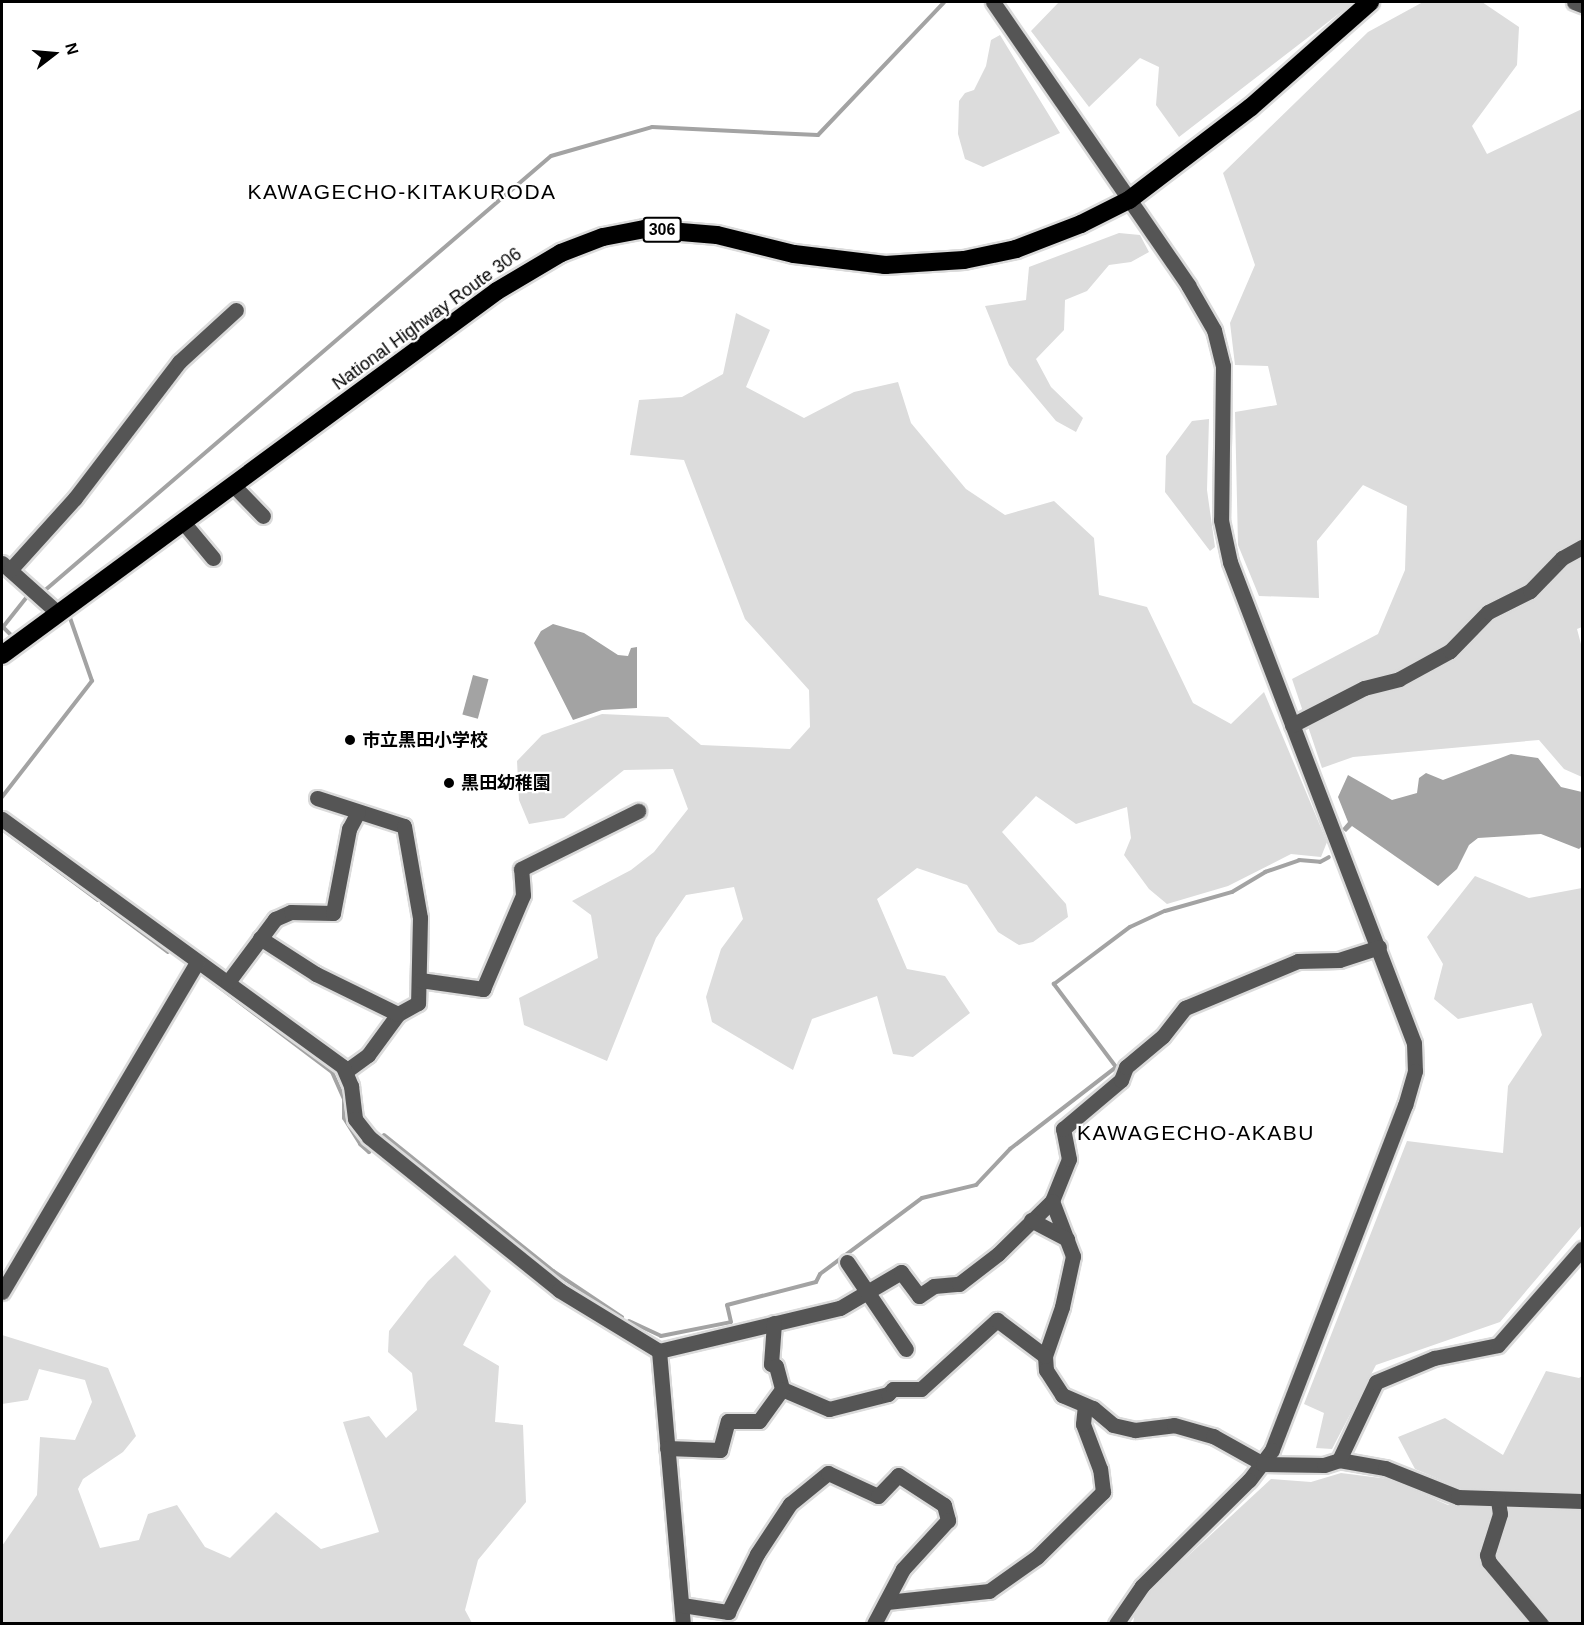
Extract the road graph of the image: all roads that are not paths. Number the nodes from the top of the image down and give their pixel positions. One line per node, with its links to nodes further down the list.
1 (993, 2): 5 (street)
2 (1370, 2): 5 (highway, National Highway Route 306 / 306)
3 (1574, 2): 4 (street)
4 (1582, 5)
5 (1129, 200): 7 (highway, National Highway Route 306 / 306); 15 (street)
6 (236, 310): 12 (street)
7 (233, 485): 8 (street); 9 (highway, National Highway Route 306 / 306)
8 (263, 516)
9 (183, 522): 11 (street); 13 (highway, National Highway Route 306 / 306)
10 (1582, 547): 15 (street)
11 (213, 558)
12 (6, 567): 13 (street)
13 (58, 613): 14 (highway, National Highway Route 306 / 306)
14 (2, 655)
15 (1292, 725): 21 (street)
16 (317, 798): 18 (street)
17 (638, 811): 23 (street)
18 (358, 812): 20 (street); 23 (street)
19 (2, 819): 22 (street)
20 (260, 938): 24 (street); 25 (street)
21 (1379, 947): 27 (street); 42 (street)
22 (197, 962): 24 (street); 32 (street)
23 (420, 980): 25 (street)
24 (228, 982): 26 (street)
25 (398, 1014): 26 (street)
26 (346, 1071): 36 (street)
27 (1052, 1201): 28 (street); 29 (street)
28 (1031, 1220): 29 (street); 33 (street)
29 (1067, 1239): 37 (street)
30 (1582, 1249): 41 (street)
31 (847, 1262): 33 (street)
32 (2, 1292)
33 (867, 1294): 34 (street); 35 (street)
34 (774, 1323): 36 (street); 38 (street)
35 (906, 1349)
36 (659, 1351): 40 (street)
37 (1045, 1356): 38 (street); 39 (street)
38 (783, 1389): 40 (street)
39 (1085, 1406): 42 (street); 45 (street)
40 (667, 1448): 46 (street)
41 (1339, 1460): 42 (street); 43 (street)
42 (1263, 1464): 49 (street)
43 (1498, 1500): 44 (street); 50 (street)
44 (1582, 1502)
45 (887, 1602): 46 (street); 48 (street)
46 (682, 1605): 47 (street)
47 (682, 1623)
48 (874, 1623)
49 (1116, 1623)
50 (1541, 1623)

